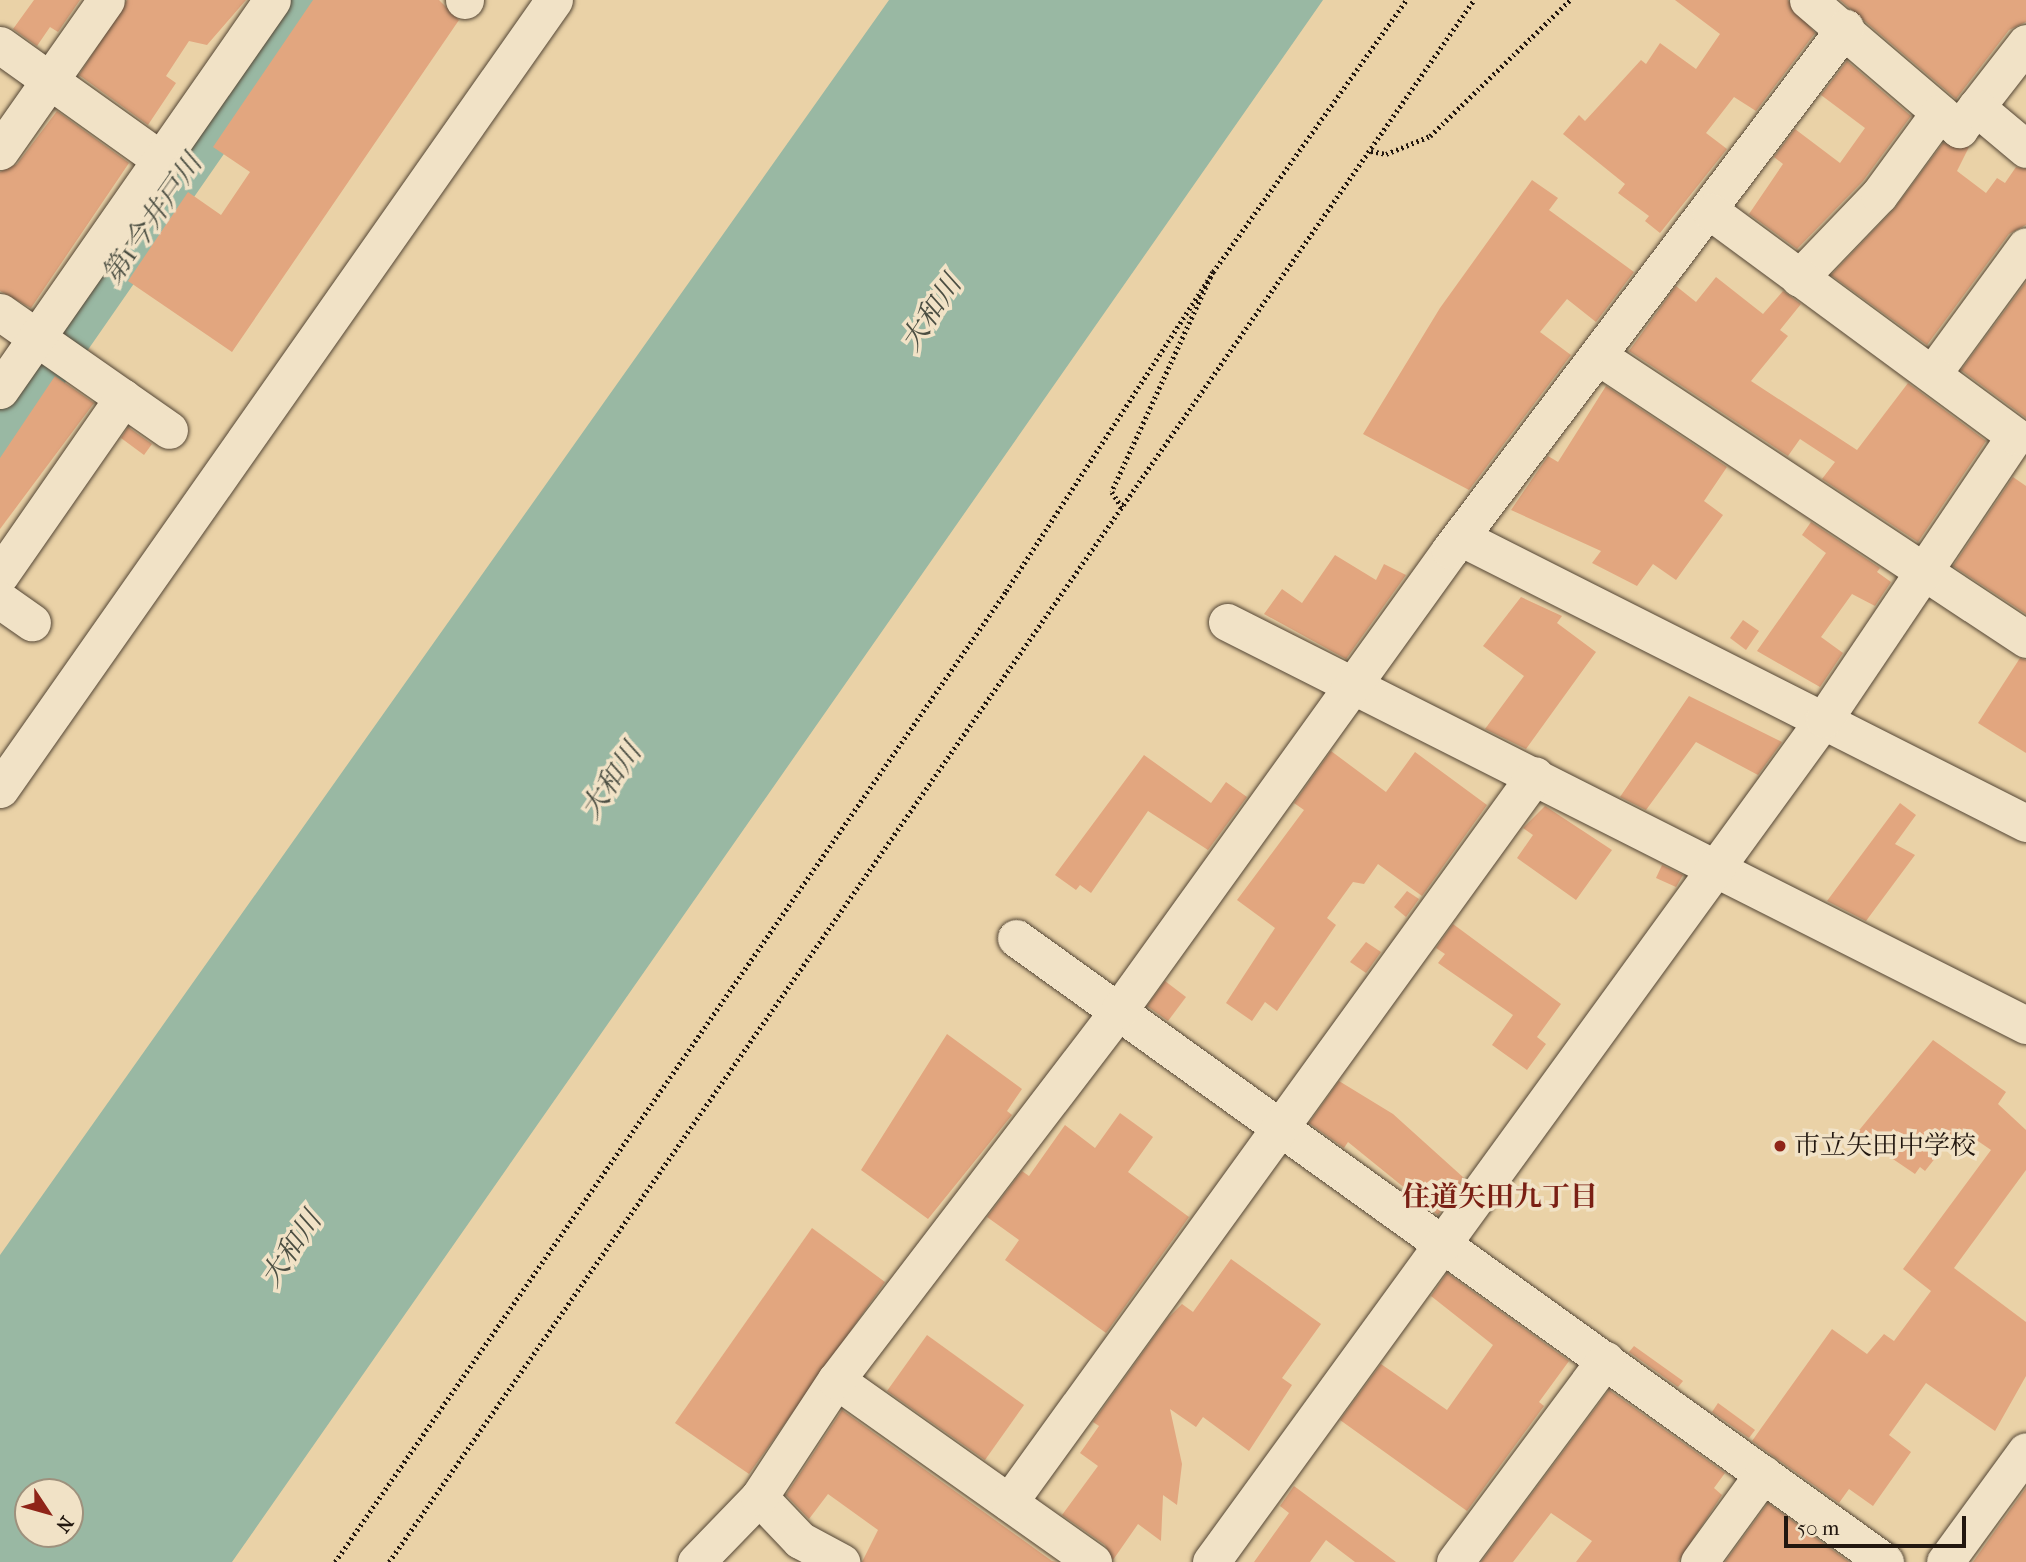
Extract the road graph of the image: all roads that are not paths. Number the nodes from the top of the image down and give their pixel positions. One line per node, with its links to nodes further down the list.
1 (106, 0): 8 (street)
2 (272, 0): 13 (street)
3 (554, 0): 35 (street)
4 (1808, 0): 5 (street)
5 (1845, 28): 10 (street); 14 (street)
6 (2026, 43): 9 (street)
7 (0, 44): 8 (street)
8 (50, 80): 12 (street); 13 (street)
9 (1976, 107): 10 (street); 11 (street)
10 (1939, 113): 16 (street)
11 (2026, 149)
12 (0, 151)
13 (161, 160): 18 (street)
14 (1711, 212): 16 (street); 19 (street)
15 (2026, 246): 20 (street)
16 (1799, 278): 20 (street)
17 (0, 312): 18 (street)
18 (38, 339): 21 (street); 22 (street)
19 (1598, 356): 25 (street); 26 (street)
20 (1933, 373): 24 (street)
21 (0, 390)
22 (123, 397): 23 (street); 27 (street)
23 (169, 430)
24 (2017, 449): 26 (street)
25 (1460, 537): 32 (street); 33 (street)
26 (1924, 573): 31 (street); 33 (street)
27 (0, 575)
28 (0, 600): 29 (street)
29 (32, 622)
30 (1227, 622): 32 (street)
31 (2026, 639)
32 (1352, 683): 34 (street); 39 (street)
33 (1824, 719): 36 (street); 37 (street)
34 (1535, 775): 37 (street); 41 (street)
35 (0, 789)
36 (2026, 823)
37 (1716, 867): 40 (street); 42 (street)
38 (1016, 939): 39 (street)
39 (1119, 1010): 41 (street); 44 (street)
40 (2026, 1025)
41 (1282, 1125): 42 (street); 48 (street)
42 (1443, 1244): 43 (street); 52 (street)
43 (1605, 1360): 46 (street); 53 (street)
44 (836, 1380): 47 (street); 48 (street)
45 (2026, 1451): 56 (street)
46 (1763, 1474): 54 (street); 55 (street)
47 (759, 1497): 49 (street); 50 (street)
48 (1009, 1502): 51 (street)
49 (696, 1562)
50 (841, 1562)
51 (1093, 1562)
52 (1211, 1562)
53 (1455, 1562)
54 (1699, 1562)
55 (1885, 1562)
56 (1945, 1562)

